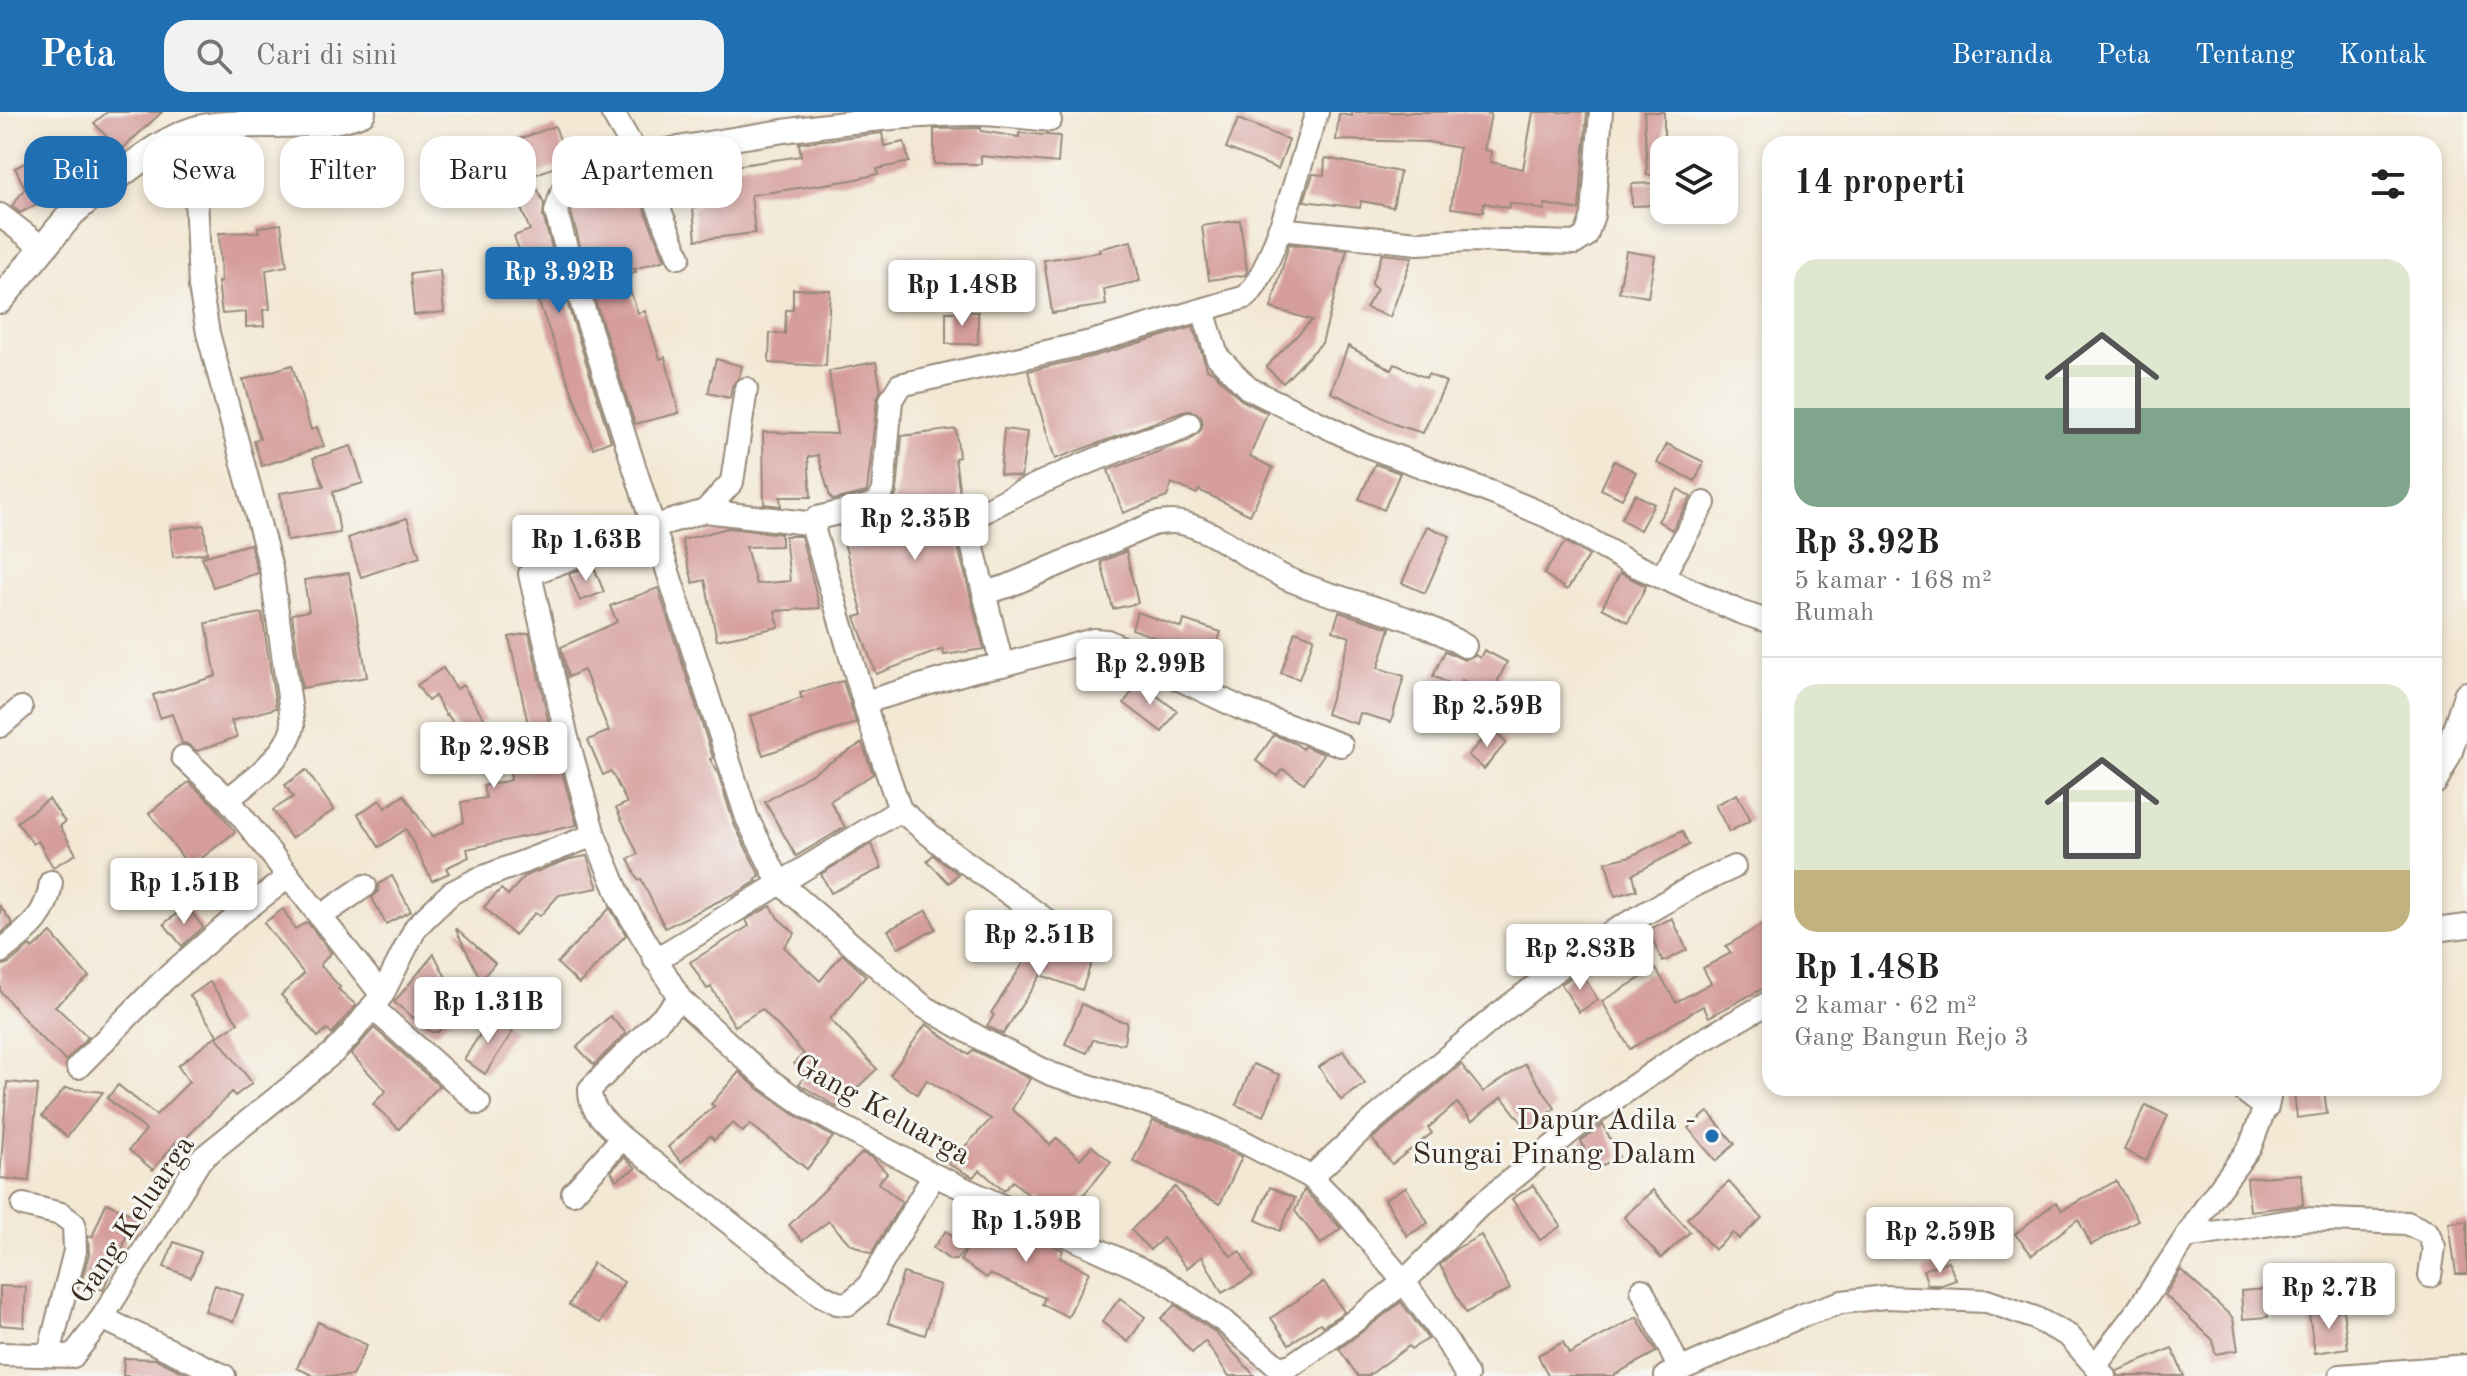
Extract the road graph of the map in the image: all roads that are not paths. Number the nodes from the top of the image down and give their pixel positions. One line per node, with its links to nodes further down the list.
1 (362, 112): 6 (street)
2 (612, 112): 7 (street)
3 (1317, 112): 12 (street)
4 (1601, 112): 12 (street)
5 (1050, 120): 8 (street)
6 (178, 135): 13 (street); 35 (street)
7 (626, 136)
8 (742, 138)
9 (557, 208): 22 (street)
10 (659, 208): 14 (street)
11 (0, 215): 13 (street)
12 (1279, 229): 16 (street)
13 (43, 248): 15 (street)
14 (679, 257)
15 (0, 300)
16 (1203, 310): 21 (street); 23 (street)
17 (746, 389): 20 (street)
18 (1189, 424): 24 (street)
19 (1704, 503): 23 (street)
20 (705, 511): 21 (street); 22 (street)
21 (815, 524): 29 (street)
22 (655, 526): 37 (street); 41 (street)
23 (1662, 577): 25 (street)
24 (984, 593): 26 (street); 27 (street)
25 (1762, 619)
26 (1465, 646)
27 (1002, 665): 29 (street); 32 (street)
28 (2467, 695): 34 (street)
29 (865, 702): 36 (street)
30 (21, 708): 31 (street)
31 (0, 726)
32 (1341, 745)
33 (183, 757): 35 (street)
34 (2442, 766)
35 (228, 799): 39 (street)
36 (900, 810): 41 (street); 46 (street)
37 (594, 835): 48 (street, Gang Keluarga); 50 (street, Gang Keluarga)
38 (1734, 867): 57 (street)
39 (289, 876): 43 (street); 52 (street)
40 (51, 882): 47 (street)
41 (779, 882): 48 (street); 57 (street)
42 (365, 886): 43 (street)
43 (321, 916): 50 (street)
44 (2467, 926): 45 (street)
45 (2442, 929)
46 (1071, 938)
47 (0, 952)
48 (655, 960): 49 (street, Gang Keluarga)
49 (680, 999): 55 (street); 56 (street, Gang Keluarga)
50 (377, 1001): 54 (street); 64 (street, Gang Keluarga)
51 (1762, 1007): 62 (street)
52 (78, 1067)
53 (2267, 1098): 60 (street)
54 (479, 1103)
55 (622, 1138): 56 (street); 58 (street)
56 (934, 1175): 62 (street, Gang Keluarga)
57 (1311, 1177): 62 (street)
58 (573, 1193)
59 (23, 1205): 66 (street)
60 (2186, 1237): 61 (street); 69 (street)
61 (2430, 1276)
62 (1404, 1282): 72 (street)
63 (1642, 1290): 70 (street)
64 (102, 1318): 67 (street, Gang Keluarga); 71 (street)
65 (0, 1354): 66 (street, Gang Keluarga)
66 (49, 1354): 67 (street, Gang Keluarga)
67 (69, 1366)
68 (2467, 1366): 73 (street)
69 (2100, 1370): 70 (street)
70 (1673, 1373)
71 (224, 1376)
72 (1467, 1376)
73 (2340, 1376)

